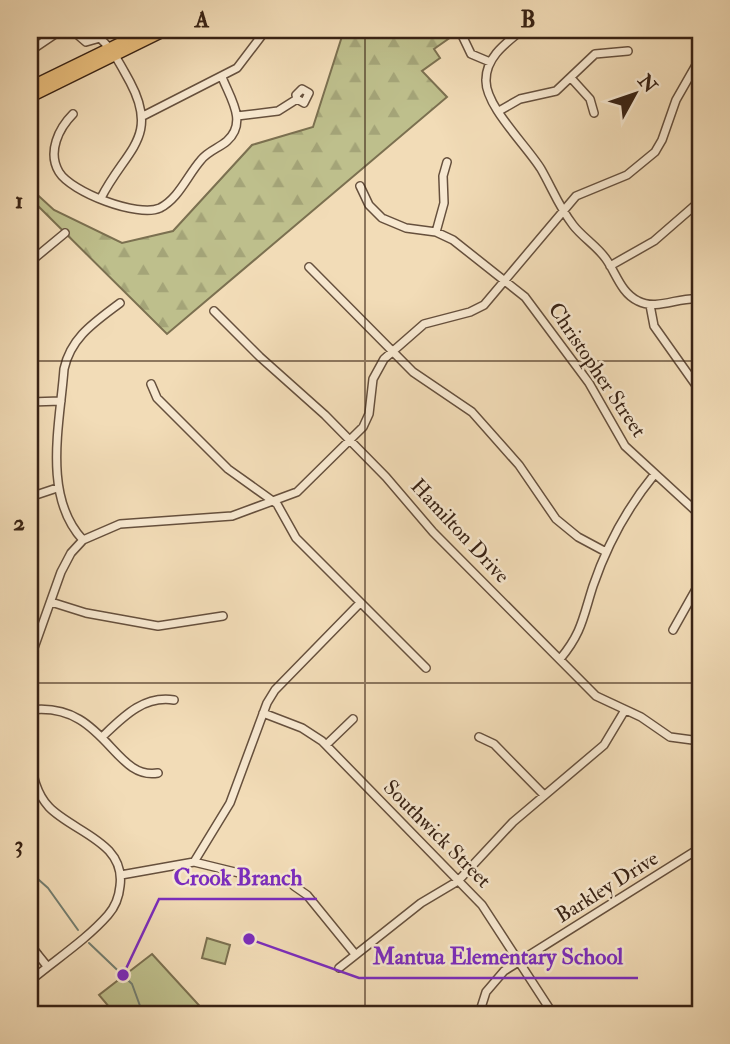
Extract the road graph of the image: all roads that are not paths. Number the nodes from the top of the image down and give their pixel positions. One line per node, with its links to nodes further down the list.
1 (42, 30): 10 (street)
2 (61, 30): 10 (street)
3 (72, 30): 11 (street)
4 (108, 30): 11 (street)
5 (147, 30): 14 (main road)
6 (166, 30): 14 (main road)
7 (266, 30): 17 (street)
8 (522, 30): 16 (street)
9 (460, 31): 16 (street)
10 (48, 38): 12 (street)
11 (100, 38): 14 (street)
12 (30, 51)
13 (628, 51): 18 (street)
14 (113, 52): 19 (main road); 20 (main road); 25 (street)
15 (700, 58): 31 (street)
16 (490, 62): 22 (street)
17 (222, 78): 25 (street); 26 (street)
18 (571, 78): 22 (street); 23 (street)
19 (30, 88)
20 (30, 97)
21 (297, 99): 26 (street)
22 (499, 110): 31 (street)
23 (594, 113)
24 (73, 114): 29 (street)
25 (144, 116): 29 (street)
26 (237, 116): 29 (street)
27 (447, 162): 32 (street)
28 (360, 186): 32 (street, Christopher Street)
29 (101, 198)
30 (700, 201): 35 (street)
31 (564, 212): 35 (street); 37 (street)
32 (436, 232): 37 (street, Christopher Street)
33 (65, 233): 34 (street)
34 (30, 262)
35 (610, 266): 40 (street)
36 (309, 267): 42 (street)
37 (504, 281): 42 (street); 48 (street, Christopher Street)
38 (700, 299): 40 (street)
39 (120, 303): 45 (street)
40 (650, 305): 44 (street)
41 (214, 311): 47 (street, Hamilton Drive)
42 (392, 351): 47 (street); 54 (street)
43 (151, 384): 51 (street)
44 (700, 391)
45 (61, 401): 46 (street); 49 (street)
46 (30, 402)
47 (351, 441): 51 (street); 61 (street, Hamilton Drive)
48 (654, 475): 52 (street, Christopher Street); 54 (street)
49 (57, 488): 50 (street); 53 (street)
50 (30, 497)
51 (274, 502): 53 (street); 57 (street)
52 (700, 515)
53 (83, 540): 56 (street)
54 (606, 552): 61 (street)
55 (700, 582): 59 (street)
56 (51, 601): 58 (street); 60 (street)
57 (360, 603): 62 (street); 66 (street)
58 (223, 616)
59 (673, 630)
60 (30, 659)
61 (560, 659): 65 (street, Hamilton Drive)
62 (426, 668)
63 (174, 700): 68 (street)
64 (30, 710): 68 (street)
65 (625, 710): 70 (street, Hamilton Drive); 74 (street)
66 (263, 713): 71 (street, Southwick Street); 76 (street)
67 (353, 719): 71 (street)
68 (102, 737): 73 (street)
69 (479, 737): 74 (street)
70 (700, 741)
71 (326, 745): 79 (street, Southwick Street)
72 (30, 758): 78 (street)
73 (158, 773)
74 (544, 795): 79 (street)
75 (700, 848): 83 (street, Barkley Drive)
76 (194, 862): 77 (street); 78 (street)
77 (239, 873)
78 (121, 875): 84 (street)
79 (458, 881): 82 (street); 83 (street, Southwick Street)
80 (294, 886): 82 (street)
81 (30, 945): 84 (street)
82 (355, 954): 85 (street)
83 (519, 961): 87 (street, Barkley Drive); 88 (street, Southwick Street)
84 (47, 966): 86 (street)
85 (339, 968)
86 (30, 981)
87 (480, 1014)
88 (553, 1014)

